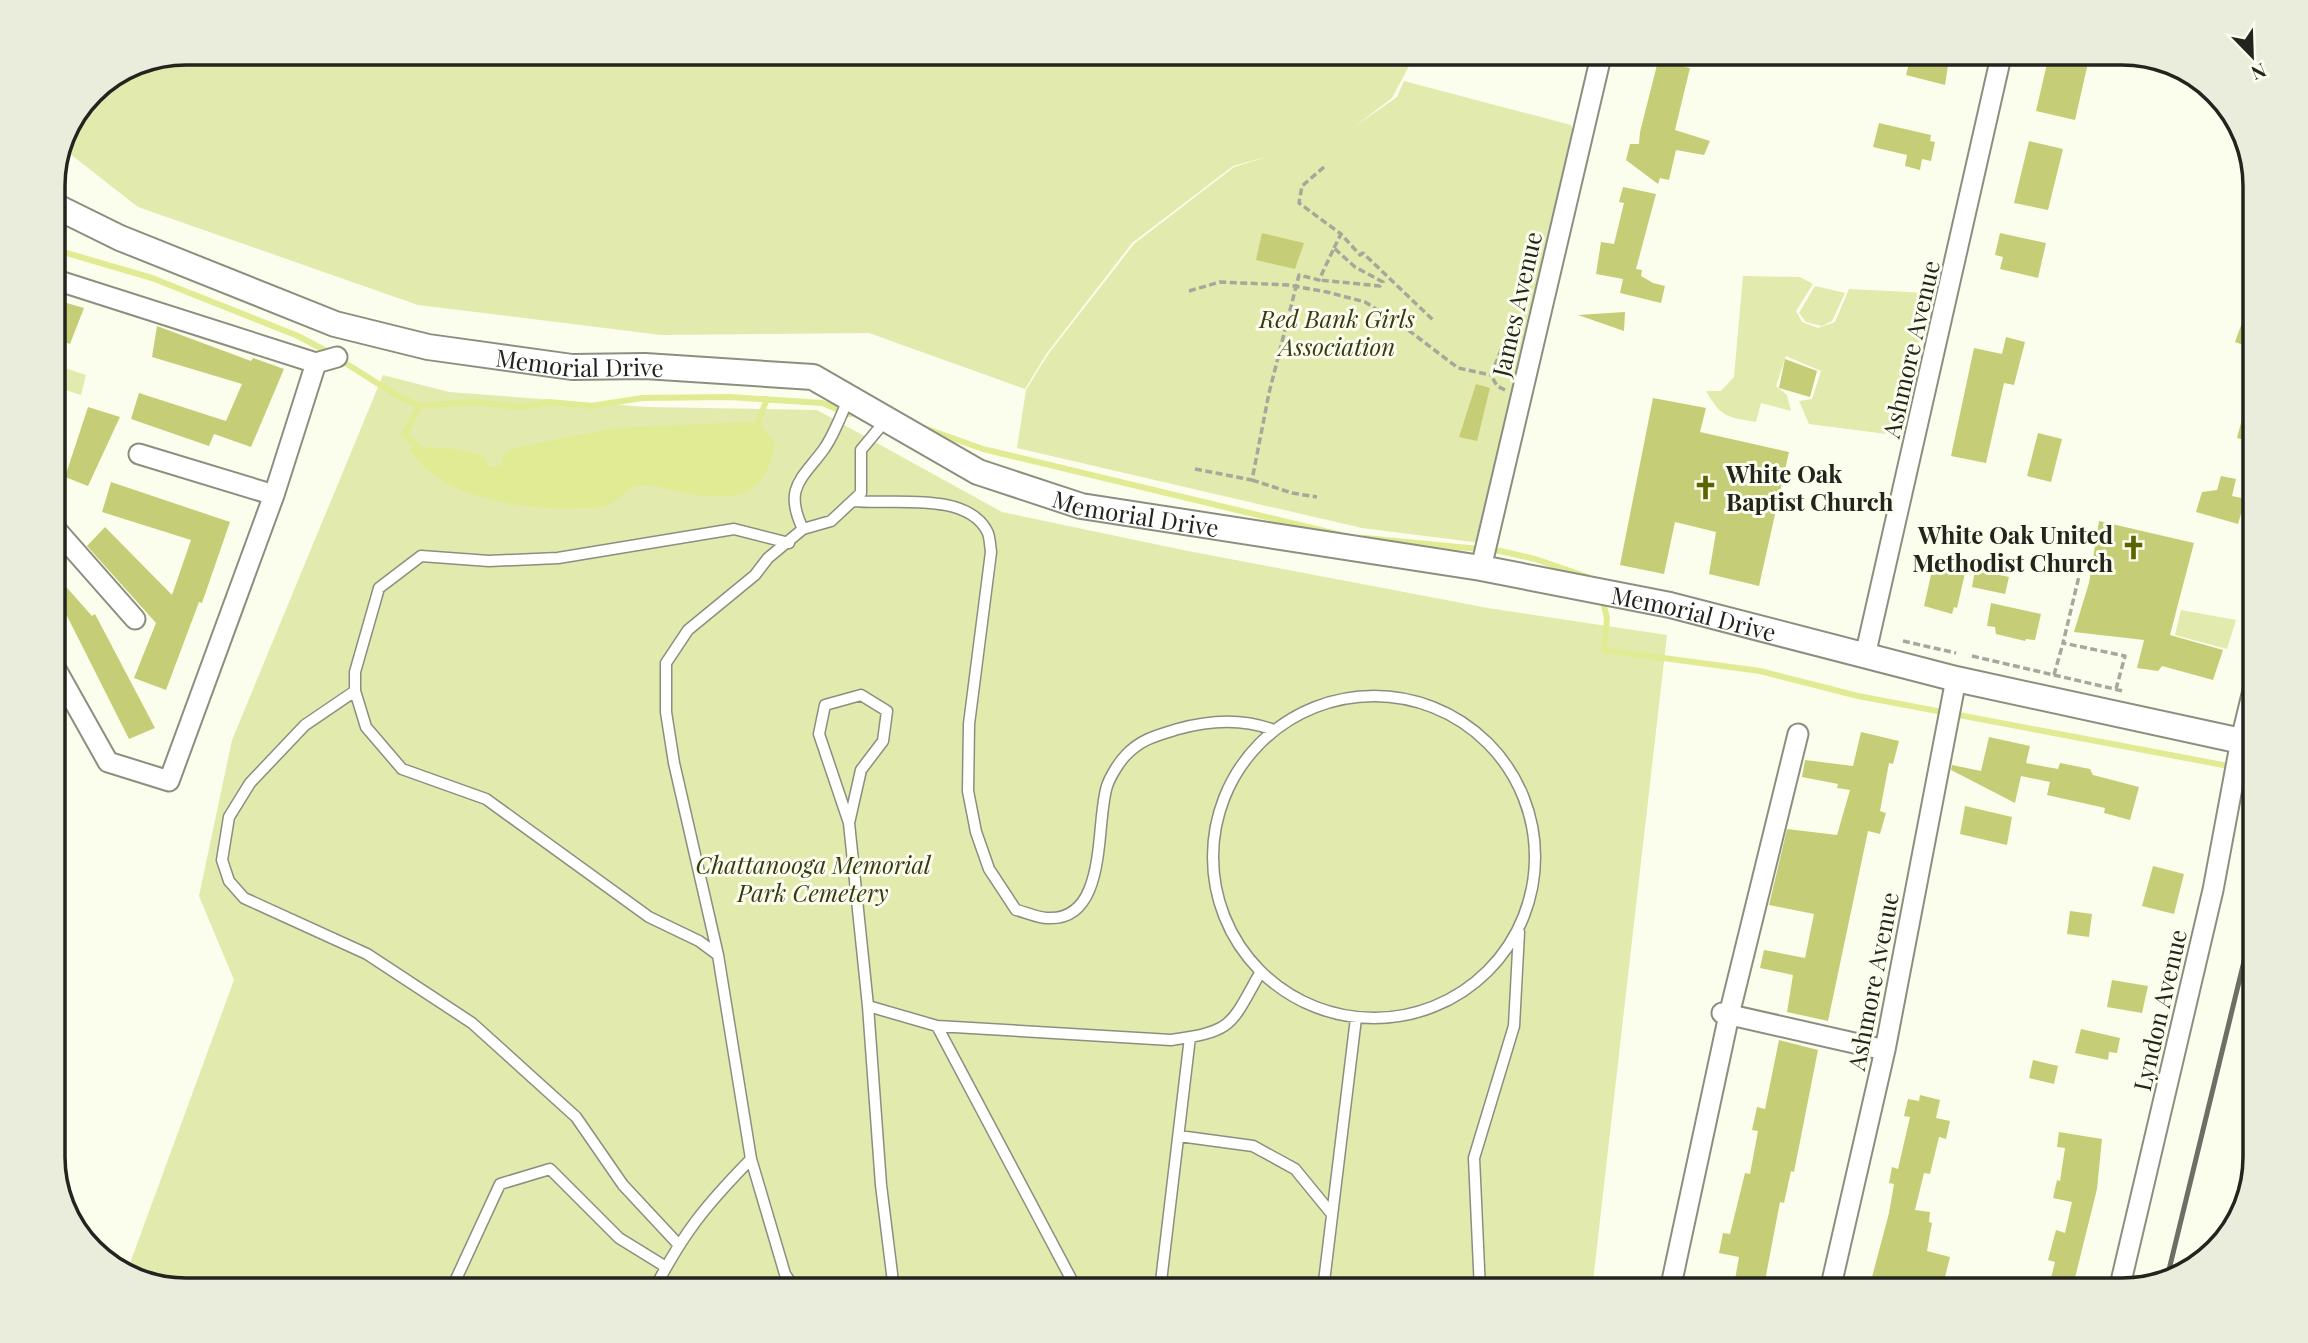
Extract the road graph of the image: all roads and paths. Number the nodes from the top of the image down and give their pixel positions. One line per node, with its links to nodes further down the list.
1 (1599, 65): 16 (street, James Avenue)
2 (1999, 65): 34 (street, Ashmore Avenue)
3 (1324, 167): 5 (path)
4 (65, 211): 17 (street, Memorial Drive)
5 (1341, 234): 6 (path); 11 (path)
6 (1334, 248): 7 (path); 7 (path)
7 (1320, 280): 9 (path)
8 (65, 283): 14 (street)
9 (1296, 286): 10 (path); 15 (path); 21 (path)
10 (1189, 290)
11 (1434, 321)
12 (1507, 336): 15 (path)
13 (337, 358): 14 (street)
14 (316, 363): 22 (street)
15 (1491, 375): 16 (path)
16 (1520, 396): 28 (street, James Avenue)
17 (849, 398): 18 (street, Memorial Drive); 25 (lane)
18 (887, 419): 24 (lane); 28 (street, Memorial Drive)
19 (139, 454): 22 (street)
20 (1195, 469): 21 (path)
21 (1252, 480): 23 (path)
22 (274, 495): 38 (street)
23 (1317, 497)
24 (854, 501): 25 (lane); 42 (lane)
25 (803, 529): 27 (lane)
26 (65, 539): 30 (street)
27 (789, 543): 40 (lane); 48 (lane)
28 (1481, 568): 34 (street, Memorial Drive)
29 (2081, 568): 32 (path)
30 (135, 618)
31 (1896, 639): 33 (path)
32 (2063, 643): 36 (path); 39 (path)
33 (1956, 653)
34 (1865, 656): 37 (street, Memorial Drive)
35 (1972, 656): 36 (path)
36 (2054, 675): 39 (path)
37 (1956, 678): 44 (street, Memorial Drive); 55 (street, Ashmore Avenue)
38 (65, 685)
39 (2116, 690): 41 (path)
40 (355, 691): 48 (lane); 59 (lane)
41 (2129, 692)
42 (1271, 729): 47 (lane); 49 (lane)
43 (1798, 734): 51 (street)
44 (2243, 741)
45 (2243, 763): 71 (street, Lyndon Avenue)
46 (849, 823): 46 (lane); 50 (lane)
47 (1519, 932): 52 (lane); 68 (lane)
48 (718, 955): 57 (lane)
49 (1260, 973): 52 (lane); 54 (lane)
50 (869, 1006): 53 (lane); 64 (lane)
51 (1726, 1014): 55 (street); 69 (street)
52 (1356, 1018): 58 (lane)
53 (937, 1026): 54 (lane); 65 (lane)
54 (1190, 1037): 56 (lane)
55 (1885, 1050): 70 (street, Ashmore Avenue)
56 (1179, 1136): 58 (lane); 66 (lane)
57 (751, 1159): 59 (lane); 63 (lane)
58 (1331, 1213): 67 (lane)
59 (678, 1244): 60 (lane)
60 (666, 1267): 61 (lane); 62 (lane)
61 (457, 1278)
62 (660, 1278)
63 (788, 1278)
64 (893, 1278)
65 (1071, 1278)
66 (1161, 1278)
67 (1325, 1278)
68 (1479, 1278)
69 (1672, 1278)
70 (1833, 1278)
71 (2122, 1278)

